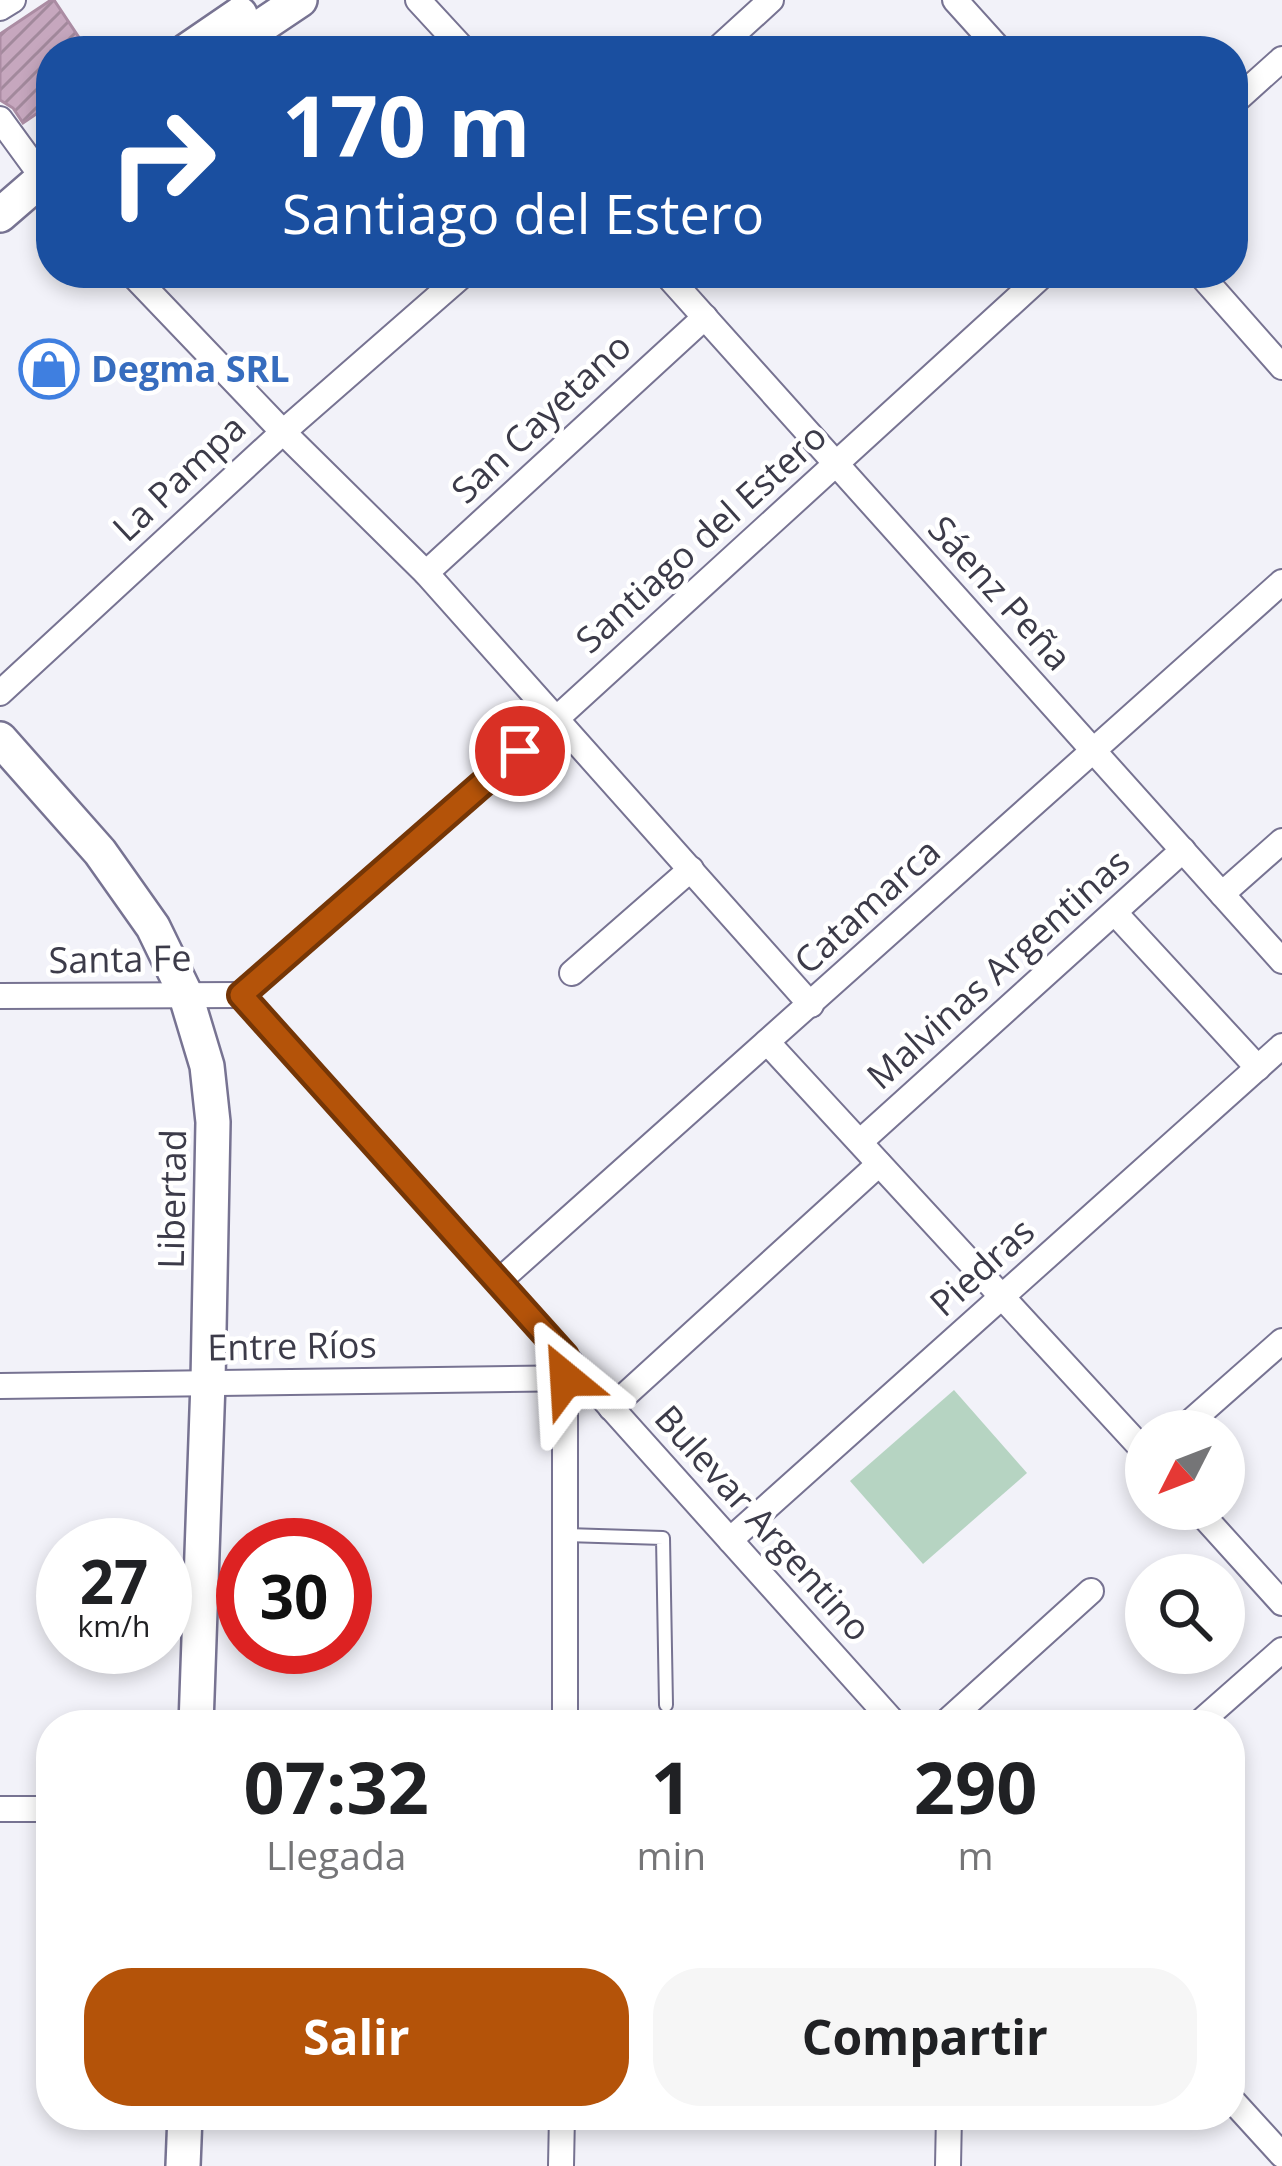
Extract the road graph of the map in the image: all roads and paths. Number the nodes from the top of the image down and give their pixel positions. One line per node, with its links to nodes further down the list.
1 (13, 0): 7 (street)
2 (262, 0): 8 (main road)
3 (301, 0): 9 (main road)
4 (418, 0): 10 (street)
5 (771, 0): 11 (street)
6 (955, 0): 12 (street)
7 (0, 8)
8 (208, 36)
9 (247, 36)
10 (451, 36)
11 (731, 36)
12 (987, 36)
13 (1282, 58): 14 (street)
14 (1248, 89)
15 (0, 119): 16 (street)
16 (36, 159)
17 (36, 172): 19 (main road)
18 (36, 178): 20 (main road)
19 (0, 185)
20 (0, 215)
21 (145, 288): 28 (street)
22 (448, 288): 28 (street, La Pampa)
23 (679, 288): 26 (street, Sáenz Peña)
24 (1028, 288): 29 (street, Santiago del Estero)
25 (1211, 288): 27 (street)
26 (705, 317): 29 (street, Sáenz Peña); 30 (street, San Cayetano)
27 (1282, 367)
28 (283, 432): 30 (street); 32 (street, La Pampa)
29 (836, 463): 33 (street, Santiago del Estero); 35 (street, Sáenz Peña)
30 (427, 573): 33 (street)
31 (1282, 582): 35 (street, Catamarca)
32 (0, 693)
33 (555, 720): 38 (street); 44 (street, Santiago del Estero)
34 (0, 739): 43 (main road, Libertad)
35 (1094, 752): 37 (street, Sáenz Peña); 46 (street, Catamarca)
36 (1282, 841): 39 (street)
37 (1183, 850): 39 (street, Sáenz Peña); 40 (street, Malvinas Argentinas)
38 (692, 869): 42 (street); 46 (street)
39 (1222, 895): 41 (street, Sáenz Peña)
40 (1115, 913): 49 (street); 50 (street, Malvinas Argentinas)
41 (1282, 961)
42 (572, 973)
43 (185, 993): 44 (street, Santa Fe); 45 (street, Santa Fe); 56 (main road, Libertad)
44 (241, 995): 52 (street, Bulevar Argentino)
45 (0, 996)
46 (811, 1005): 47 (street, Catamarca)
47 (767, 1042): 50 (street); 52 (street, Catamarca)
48 (1282, 1046): 49 (street, Piedras)
49 (1258, 1068): 53 (street, Piedras)
50 (861, 1141): 51 (street)
51 (879, 1164): 53 (street); 58 (street)
52 (498, 1282): 55 (street, Bulevar Argentino)
53 (1003, 1297): 60 (street); 63 (street, Piedras)
54 (1282, 1341): 59 (street)
55 (572, 1371): 56 (street, Entre Ríos); 58 (street, Bulevar Argentino); 62 (street)
56 (208, 1382): 57 (street, Entre Ríos); 68 (main road, Libertad)
57 (0, 1386)
58 (611, 1408): 63 (street, Bulevar Argentino)
59 (1204, 1410)
60 (1125, 1430)
61 (1216, 1530): 65 (street)
62 (566, 1535): 67 (lane); 69 (street)
63 (730, 1540): 70 (street, Bulevar Argentino)
64 (1091, 1592): 71 (street)
65 (1282, 1603)
66 (1282, 1650): 72 (street)
67 (666, 1706)
68 (197, 1710)
69 (565, 1710)
70 (883, 1710)
71 (960, 1710)
72 (1214, 1710)
73 (0, 1809): 74 (street)
74 (36, 1809)
75 (1245, 2115): 79 (street)
76 (184, 2130): 80 (main road)
77 (562, 2130): 81 (street)
78 (949, 2130): 82 (street)
79 (1282, 2156)
80 (183, 2166)
81 (561, 2166)
82 (948, 2166)

